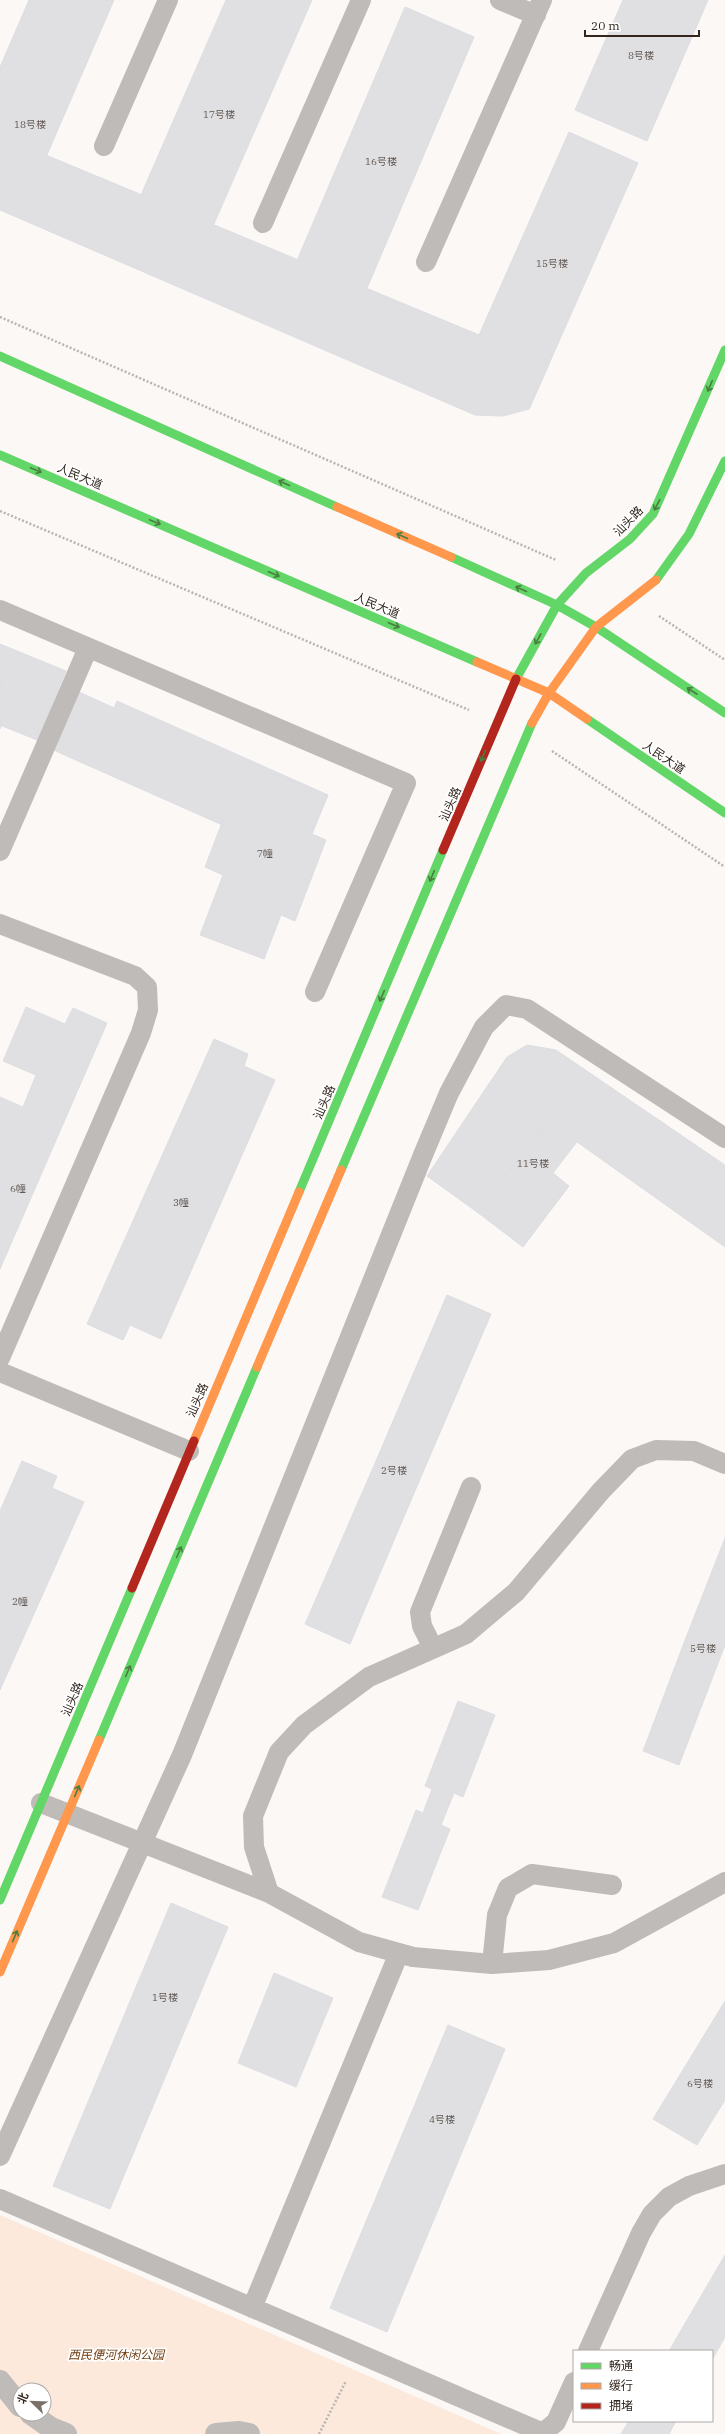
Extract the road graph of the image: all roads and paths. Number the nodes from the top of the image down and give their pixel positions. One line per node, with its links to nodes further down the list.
1 (168, 0): 5 (lane)
2 (362, 0): 6 (lane)
3 (500, 0): 4 (lane)
4 (539, 7): 7 (lane)
5 (104, 146)
6 (263, 223)
7 (426, 262)
8 (0, 317): 14 (path)
9 (725, 350): 14 (street, 汕头路, one-way to 14)
10 (0, 356): 16 (street, one-way to 10)
11 (0, 455): 21 (street, 人民大道, one-way to 21)
12 (725, 462): 15 (street)
13 (0, 511): 24 (path)
14 (586, 573): 16 (street, 汕头路)
15 (631, 598): 18 (street); 20 (path)
16 (557, 605): 18 (street); 21 (street, 汕头路, one-way to 21)
17 (0, 610): 19 (lane)
18 (596, 627): 22 (street); 23 (street, one-way to 18)
19 (88, 648): 27 (lane); 30 (lane)
20 (725, 660)
21 (516, 678): 22 (street, 人民大道); 24 (street, 汕头路)
22 (549, 693): 25 (street); 26 (street, 人民大道)
23 (725, 713)
24 (497, 722): 34 (street, 汕头路, one-way to 34)
25 (526, 734): 28 (path); 39 (street, one-way to 25)
26 (725, 812)
27 (0, 850)
28 (725, 867)
29 (0, 924): 32 (lane)
30 (315, 992)
31 (725, 1138): 40 (lane)
32 (0, 1358)
33 (0, 1372): 34 (lane)
34 (189, 1451): 38 (street, 汕头路)
35 (725, 1464): 37 (lane)
36 (471, 1487): 37 (lane)
37 (433, 1648): 43 (lane)
38 (41, 1803): 39 (lane); 44 (street, 汕头路)
39 (67, 1814): 40 (lane); 47 (street, one-way to 39)
40 (142, 1844): 43 (lane); 48 (lane)
41 (725, 1882): 46 (lane)
42 (612, 1885): 46 (lane)
43 (268, 1893): 45 (lane)
44 (0, 1900)
45 (400, 1953): 46 (lane); 51 (lane)
46 (492, 1964)
47 (0, 1972)
48 (0, 2156)
49 (725, 2174): 52 (lane)
50 (0, 2199): 51 (lane)
51 (252, 2308): 55 (lane)
52 (588, 2350)
53 (348, 2377): 61 (path)
54 (0, 2381): 56 (street)
55 (573, 2384)
56 (12, 2396)
57 (42, 2422): 58 (street)
58 (66, 2434)
59 (216, 2434): 60 (street)
60 (248, 2434)
61 (319, 2434)

